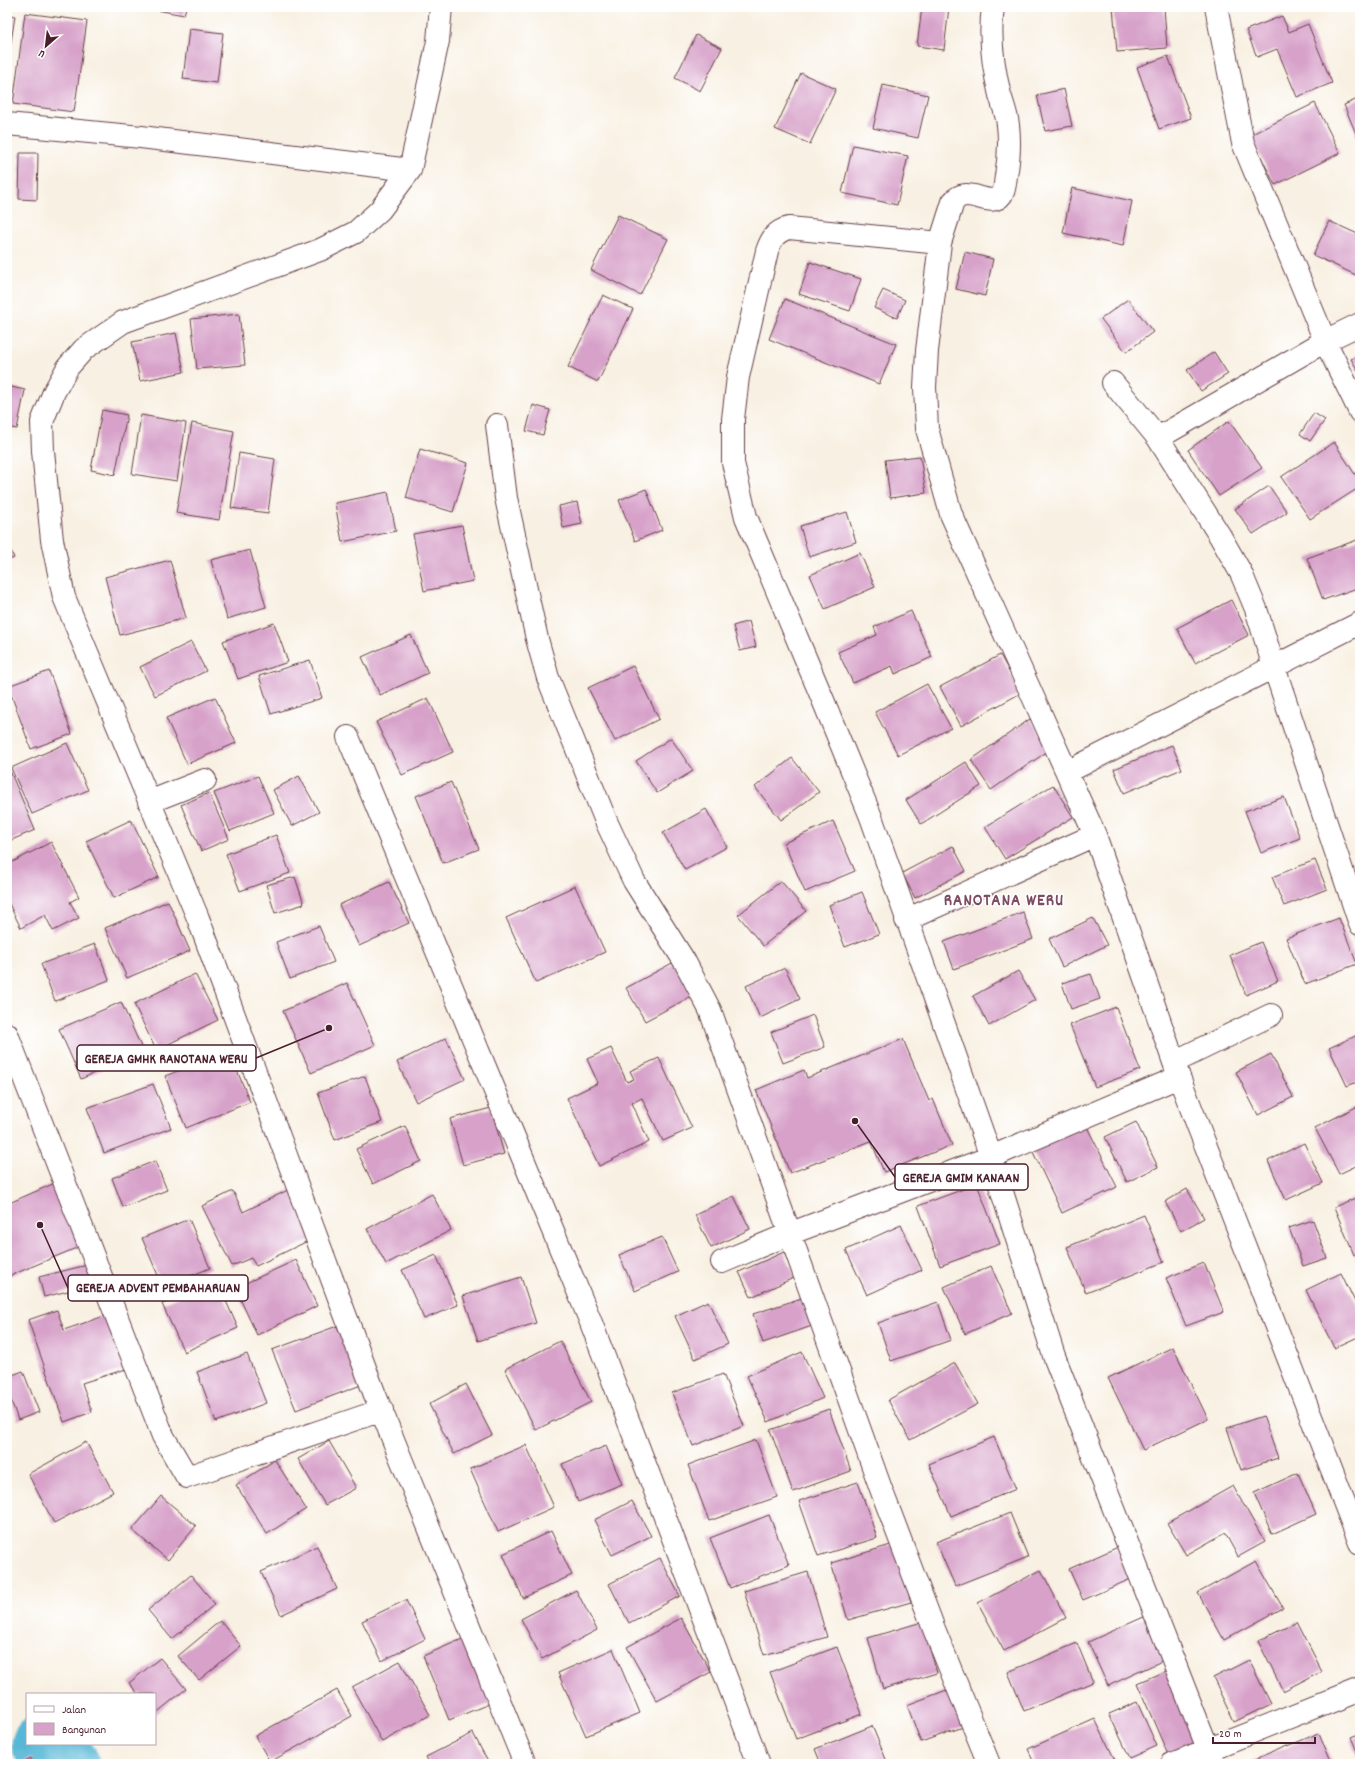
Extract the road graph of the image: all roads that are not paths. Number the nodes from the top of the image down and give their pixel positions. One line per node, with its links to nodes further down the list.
1 (441, 7): 5 (street)
2 (993, 7): 6 (street)
3 (1216, 7): 8 (street)
4 (7, 124): 5 (street)
5 (410, 170): 18 (street)
6 (940, 243): 16 (street); 20 (street)
7 (1360, 324): 8 (street)
8 (1325, 341): 10 (street); 12 (street)
9 (1113, 383): 12 (street)
10 (1360, 412)
11 (497, 426): 26 (street)
12 (1158, 438): 14 (street)
13 (1360, 623): 14 (street)
14 (1274, 667): 16 (street); 21 (street)
15 (348, 737): 33 (street)
16 (1067, 772): 19 (street)
17 (205, 780): 18 (street)
18 (149, 802): 28 (street)
19 (1095, 835): 20 (street); 24 (street)
20 (906, 920): 25 (street)
21 (1360, 924)
22 (1271, 1015): 24 (street)
23 (7, 1034): 28 (street)
24 (1176, 1070): 25 (street); 29 (street)
25 (990, 1157): 26 (street); 31 (street)
26 (789, 1234): 27 (street); 34 (street)
27 (722, 1262)
28 (382, 1410): 32 (street)
29 (1360, 1543)
30 (1360, 1689): 31 (street)
31 (1210, 1757): 35 (street)
32 (525, 1764)
33 (759, 1764)
34 (989, 1764)
35 (1172, 1764)

